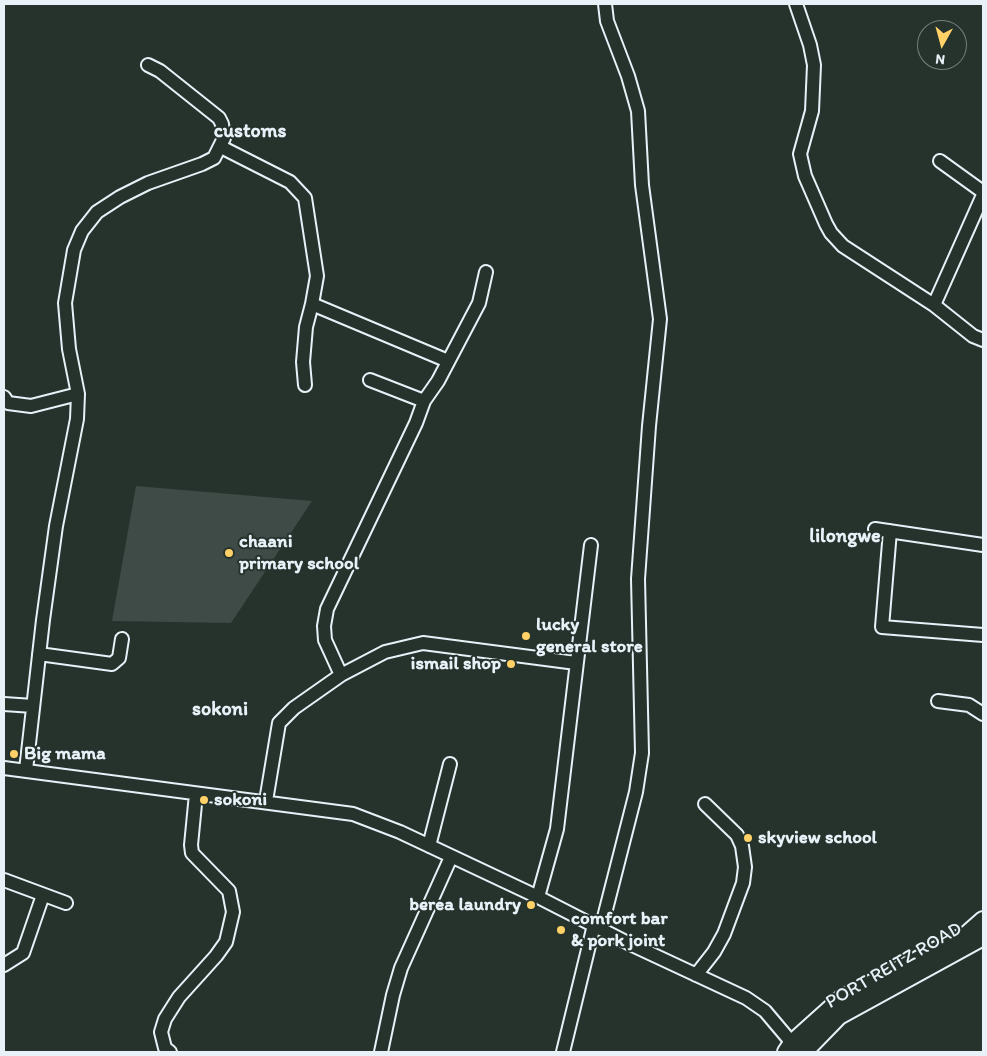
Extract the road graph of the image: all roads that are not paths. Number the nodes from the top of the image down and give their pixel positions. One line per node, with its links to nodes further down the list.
1 (605, 4): 43 (street)
2 (796, 4): 9 (street)
3 (148, 65): 4 (street)
4 (221, 147): 8 (street); 14 (street)
5 (940, 161): 6 (street)
6 (983, 193): 9 (street)
7 (486, 272): 11 (street)
8 (312, 304): 11 (street); 13 (street)
9 (934, 305): 10 (street)
10 (983, 340)
11 (448, 360): 16 (street)
12 (370, 380): 16 (street)
13 (305, 385)
14 (78, 394): 15 (street); 23 (street)
15 (4, 398)
16 (424, 401): 25 (street)
17 (875, 529): 18 (street)
18 (890, 531): 20 (street); 21 (street)
19 (591, 545): 24 (street)
20 (983, 545)
21 (983, 636)
22 (122, 638): 23 (street)
23 (39, 654): 28 (street)
24 (576, 663): 25 (street); 40 (street)
25 (341, 675): 34 (street)
26 (938, 701): 29 (street)
27 (4, 704): 28 (street)
28 (33, 706): 32 (street)
29 (983, 714)
30 (450, 764): 36 (street)
31 (4, 768): 32 (street)
32 (26, 770): 33 (street)
33 (196, 794): 34 (street); 48 (street)
34 (266, 801): 36 (street)
35 (705, 804): 46 (street)
36 (429, 846): 37 (street)
37 (451, 857): 40 (street); 49 (street)
38 (4, 880): 39 (street)
39 (43, 895): 41 (street); 45 (street)
40 (538, 897): 43 (street)
41 (66, 903)
42 (983, 920): 47 (main road)
43 (598, 927): 46 (street); 50 (street)
44 (983, 937): 47 (main road, PORT REITZ ROAD)
45 (4, 965)
46 (696, 975): 47 (street)
47 (794, 1049)
48 (170, 1052)
49 (381, 1052)
50 (563, 1052)

